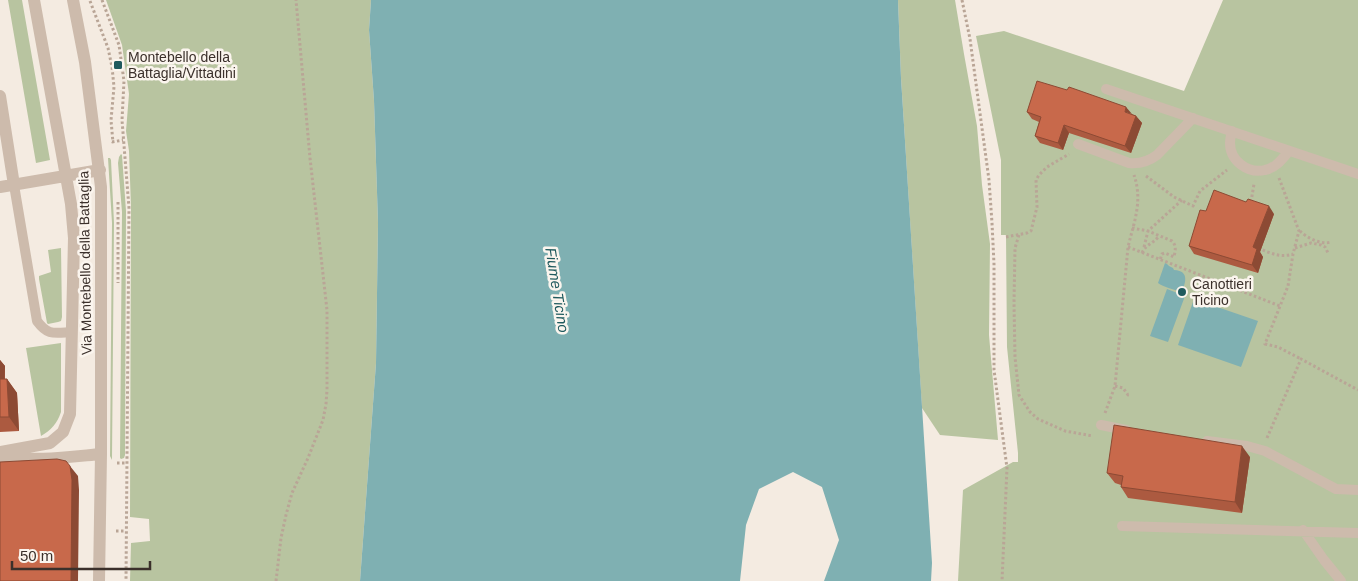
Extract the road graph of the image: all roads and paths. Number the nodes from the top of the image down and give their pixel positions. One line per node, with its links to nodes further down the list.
1 (34, 0): 20 (street, Via Montebello della Battaglia)
2 (72, 0): 17 (street, Via Montebello della Battaglia)
3 (102, 0): 10 (path)
4 (296, 0): 63 (path)
5 (962, 0): 64 (path)
6 (1106, 89): 8 (lane)
7 (0, 96): 21 (street, Via Montebello della Battaglia)
8 (1193, 118): 9 (lane); 15 (lane)
9 (1232, 131): 13 (lane); 14 (lane)
10 (124, 140): 11 (path); 54 (path)
11 (112, 142)
12 (1078, 144): 15 (lane); 28 (path)
13 (1289, 151): 16 (lane); 19 (lane)
14 (1237, 162): 18 (lane); 23 (path)
15 (1132, 163): 23 (path); 25 (path)
16 (1275, 166): 18 (lane); 27 (path)
17 (100, 170): 20 (street); 51 (street, Via Montebello della Battaglia)
18 (1254, 171): 24 (path)
19 (1358, 174)
20 (65, 175): 21 (street); 41 (street, Via Montebello della Battaglia)
21 (14, 185): 22 (street); 41 (lane, Via Montebello della Battaglia)
22 (0, 187)
23 (1182, 200): 26 (path)
24 (1250, 206)
25 (1132, 228): 26 (path); 32 (path)
26 (1148, 231): 29 (path); 33 (path)
27 (1299, 231): 31 (path); 35 (path)
28 (1020, 235): 30 (path); 46 (path)
29 (1159, 236): 33 (path); 39 (path)
30 (1006, 237)
31 (1331, 242)
32 (1128, 247): 36 (path); 43 (path)
33 (1144, 247): 36 (path)
34 (1258, 248): 38 (path)
35 (1295, 248): 37 (path); 38 (path)
36 (1142, 253): 39 (path)
37 (1328, 253)
38 (1293, 254): 40 (path)
39 (1160, 260): 40 (path)
40 (1280, 306): 42 (path)
41 (72, 332): 50 (street, Via Montebello della Battaglia)
42 (1300, 359): 44 (path); 49 (path)
43 (1115, 386): 45 (path); 46 (path)
44 (1358, 390)
45 (1130, 394)
46 (1101, 425): 47 (lane)
47 (1133, 430)
48 (1200, 440): 49 (lane)
49 (1261, 450): 55 (lane)
50 (0, 452)
51 (101, 454): 52 (street); 61 (street, Via Montebello della Battaglia)
52 (0, 456)
53 (117, 463): 54 (path)
54 (127, 463): 59 (path)
55 (1358, 490)
56 (1122, 526): 57 (lane)
57 (1303, 530): 60 (lane); 65 (lane)
58 (116, 531): 59 (path)
59 (126, 531): 62 (path)
60 (1358, 533)
61 (99, 581)
62 (126, 581)
63 (276, 581)
64 (1002, 581)
65 (1341, 581)

